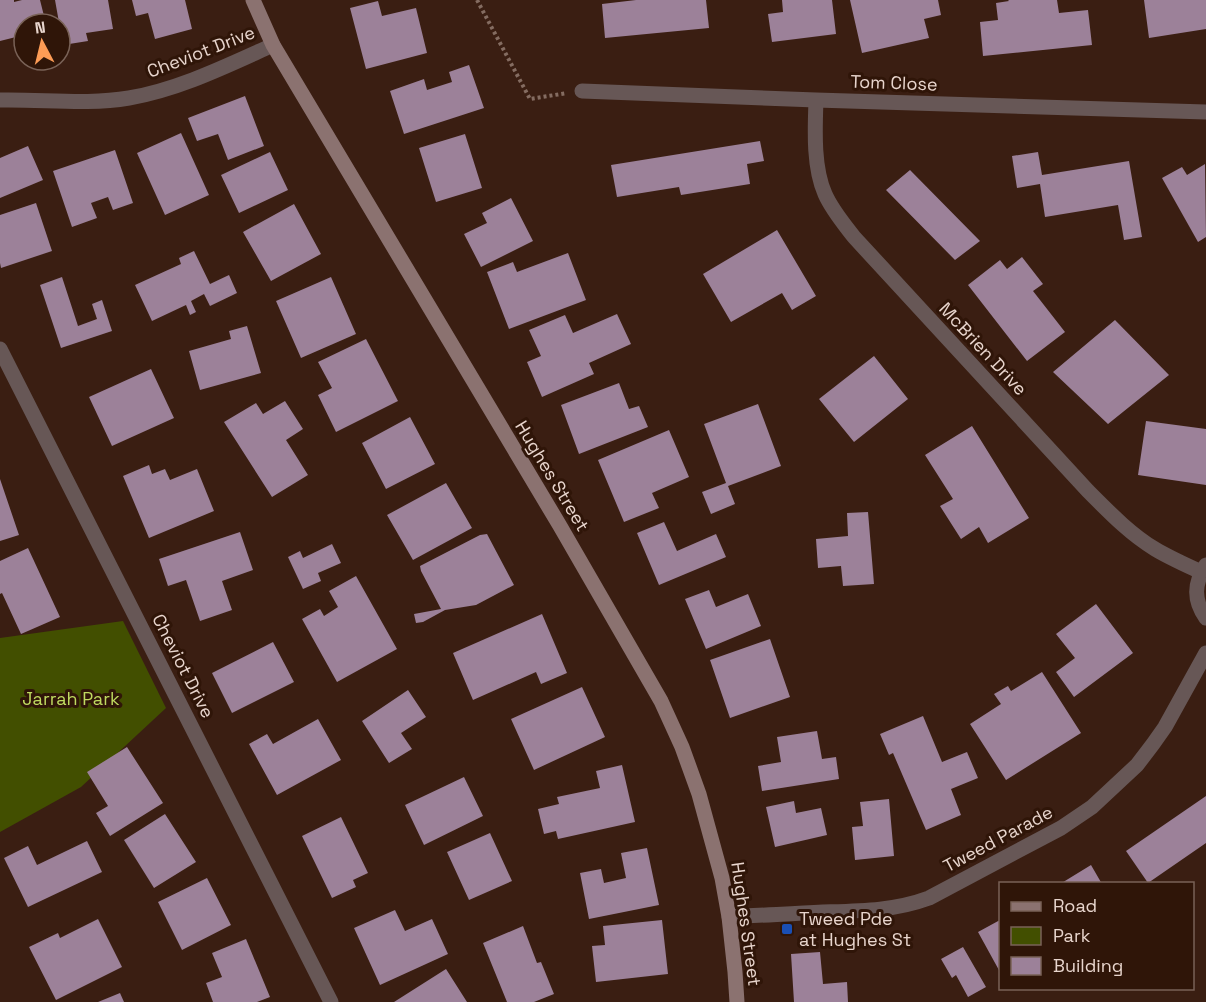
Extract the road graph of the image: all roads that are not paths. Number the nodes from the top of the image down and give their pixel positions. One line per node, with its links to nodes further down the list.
1 (253, 0): 2 (street, Hughes Street)
2 (273, 45): 4 (street, Cheviot Drive); 11 (street, Hughes Street)
3 (582, 91): 5 (street, Tom Close)
4 (0, 100)
5 (816, 100): 6 (street, Tom Close); 8 (street, McBrien Drive)
6 (1206, 112)
7 (0, 348): 12 (street, Cheviot Drive)
8 (1203, 569): 9 (street)
9 (1206, 618)
10 (1206, 653): 11 (street, Tweed Parade)
11 (729, 916): 13 (street, Hughes Street)
12 (331, 1002)
13 (737, 1002)

